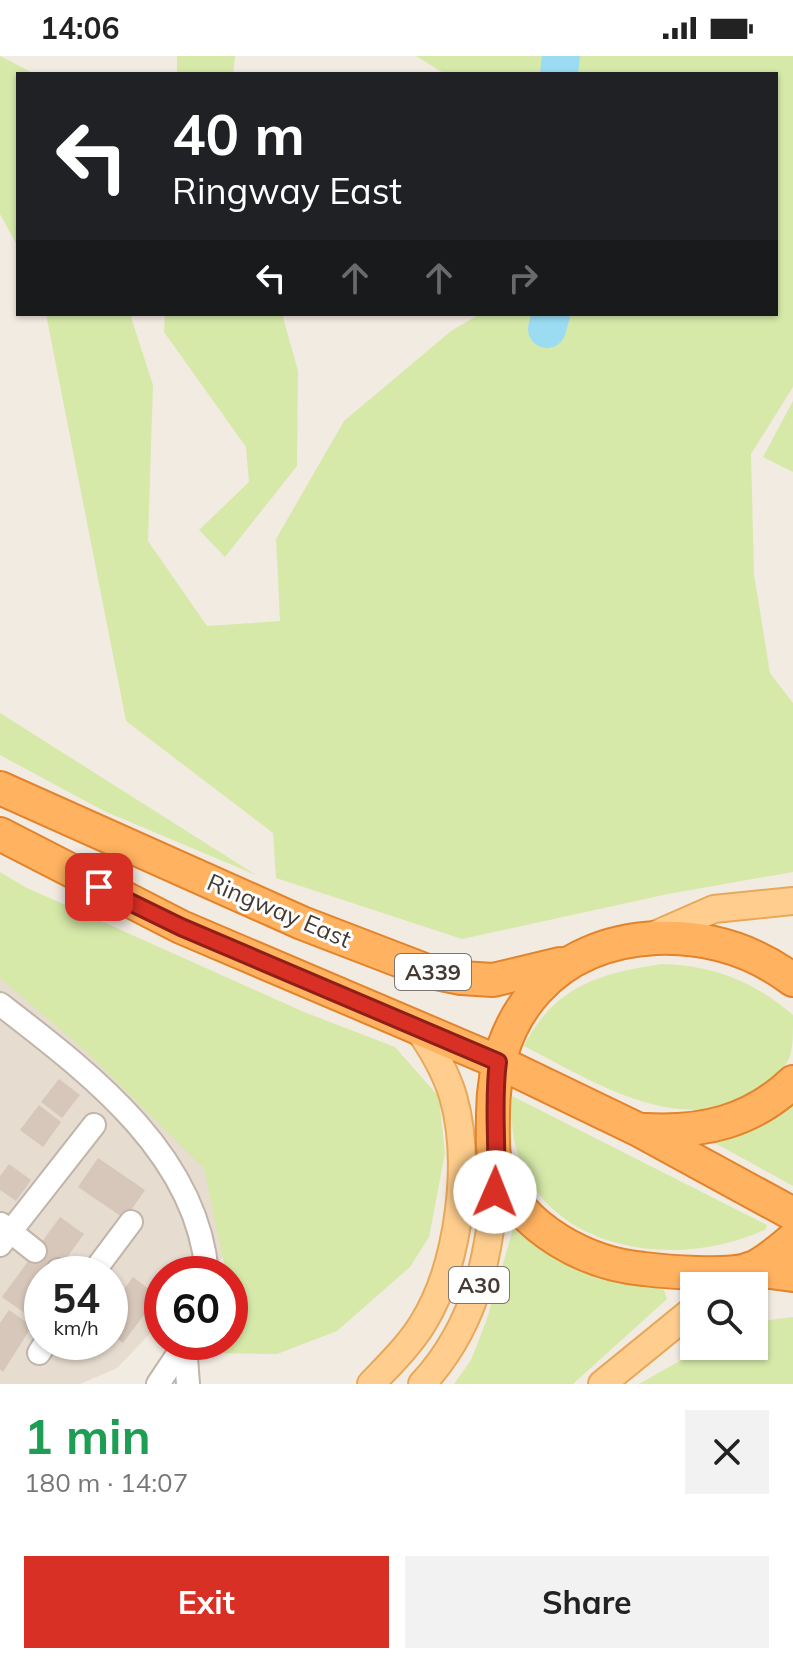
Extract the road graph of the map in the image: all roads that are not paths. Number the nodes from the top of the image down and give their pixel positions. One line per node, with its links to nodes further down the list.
1 (0, 788): 5 (highway, Ringway East / A339)
2 (0, 834): 8 (highway, A339)
3 (793, 901): 4 (main road)
4 (647, 939): 5 (highway); 6 (highway)
5 (570, 961): 9 (highway)
6 (793, 980)
7 (0, 1004): 20 (street)
8 (416, 1026): 9 (highway, A339); 30 (main road)
9 (498, 1062): 12 (highway); 13 (highway)
10 (793, 1082): 12 (highway)
11 (94, 1125): 16 (street)
12 (637, 1129): 14 (highway)
13 (497, 1171): 22 (highway); 31 (main road, A30)
14 (793, 1214)
15 (131, 1222): 19 (street)
16 (3, 1233): 18 (street)
17 (793, 1239): 21 (highway)
18 (35, 1251)
19 (106, 1256)
20 (204, 1256)
21 (746, 1272)
22 (680, 1273)
23 (793, 1275): 24 (highway)
24 (768, 1276)
25 (680, 1320): 32 (main road)
26 (174, 1360): 28 (street)
27 (187, 1360): 29 (street)
28 (158, 1384)
29 (188, 1384)
30 (371, 1384)
31 (422, 1384)
32 (602, 1384)

